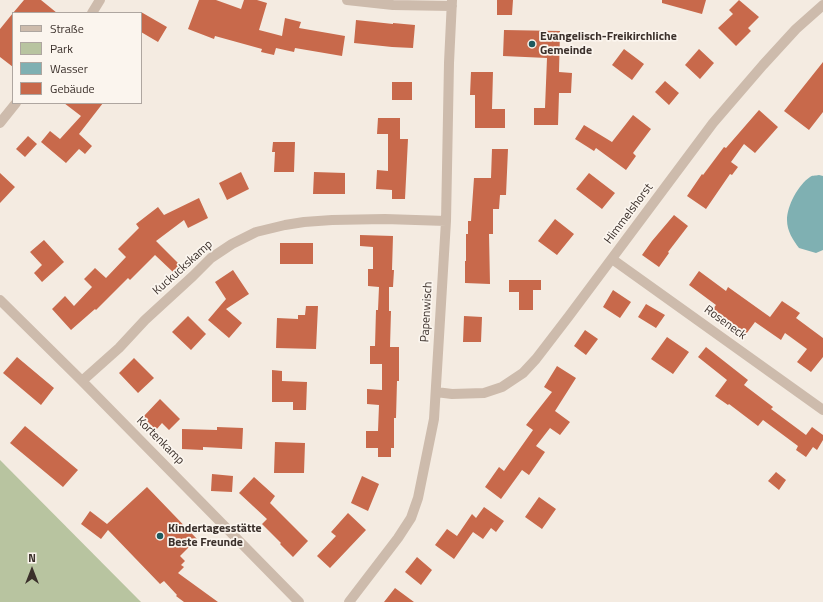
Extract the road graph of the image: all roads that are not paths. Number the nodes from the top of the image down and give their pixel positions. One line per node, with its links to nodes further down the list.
1 (100, 0): 5 (street)
2 (347, 0): 3 (street)
3 (452, 3): 8 (street, Papenwisch)
4 (823, 5): 9 (street, Himmelshorst)
5 (93, 12)
6 (15, 104): 7 (street)
7 (0, 123)
8 (446, 221): 11 (street, Kuckuckskamp); 12 (street, Papenwisch)
9 (612, 258): 12 (street, Himmelshorst); 13 (street, Roseneck)
10 (0, 300): 11 (street, Kortenkamp)
11 (82, 381): 14 (street, Kortenkamp)
12 (436, 392): 15 (street, Papenwisch)
13 (823, 410)
14 (300, 602)
15 (349, 602)

